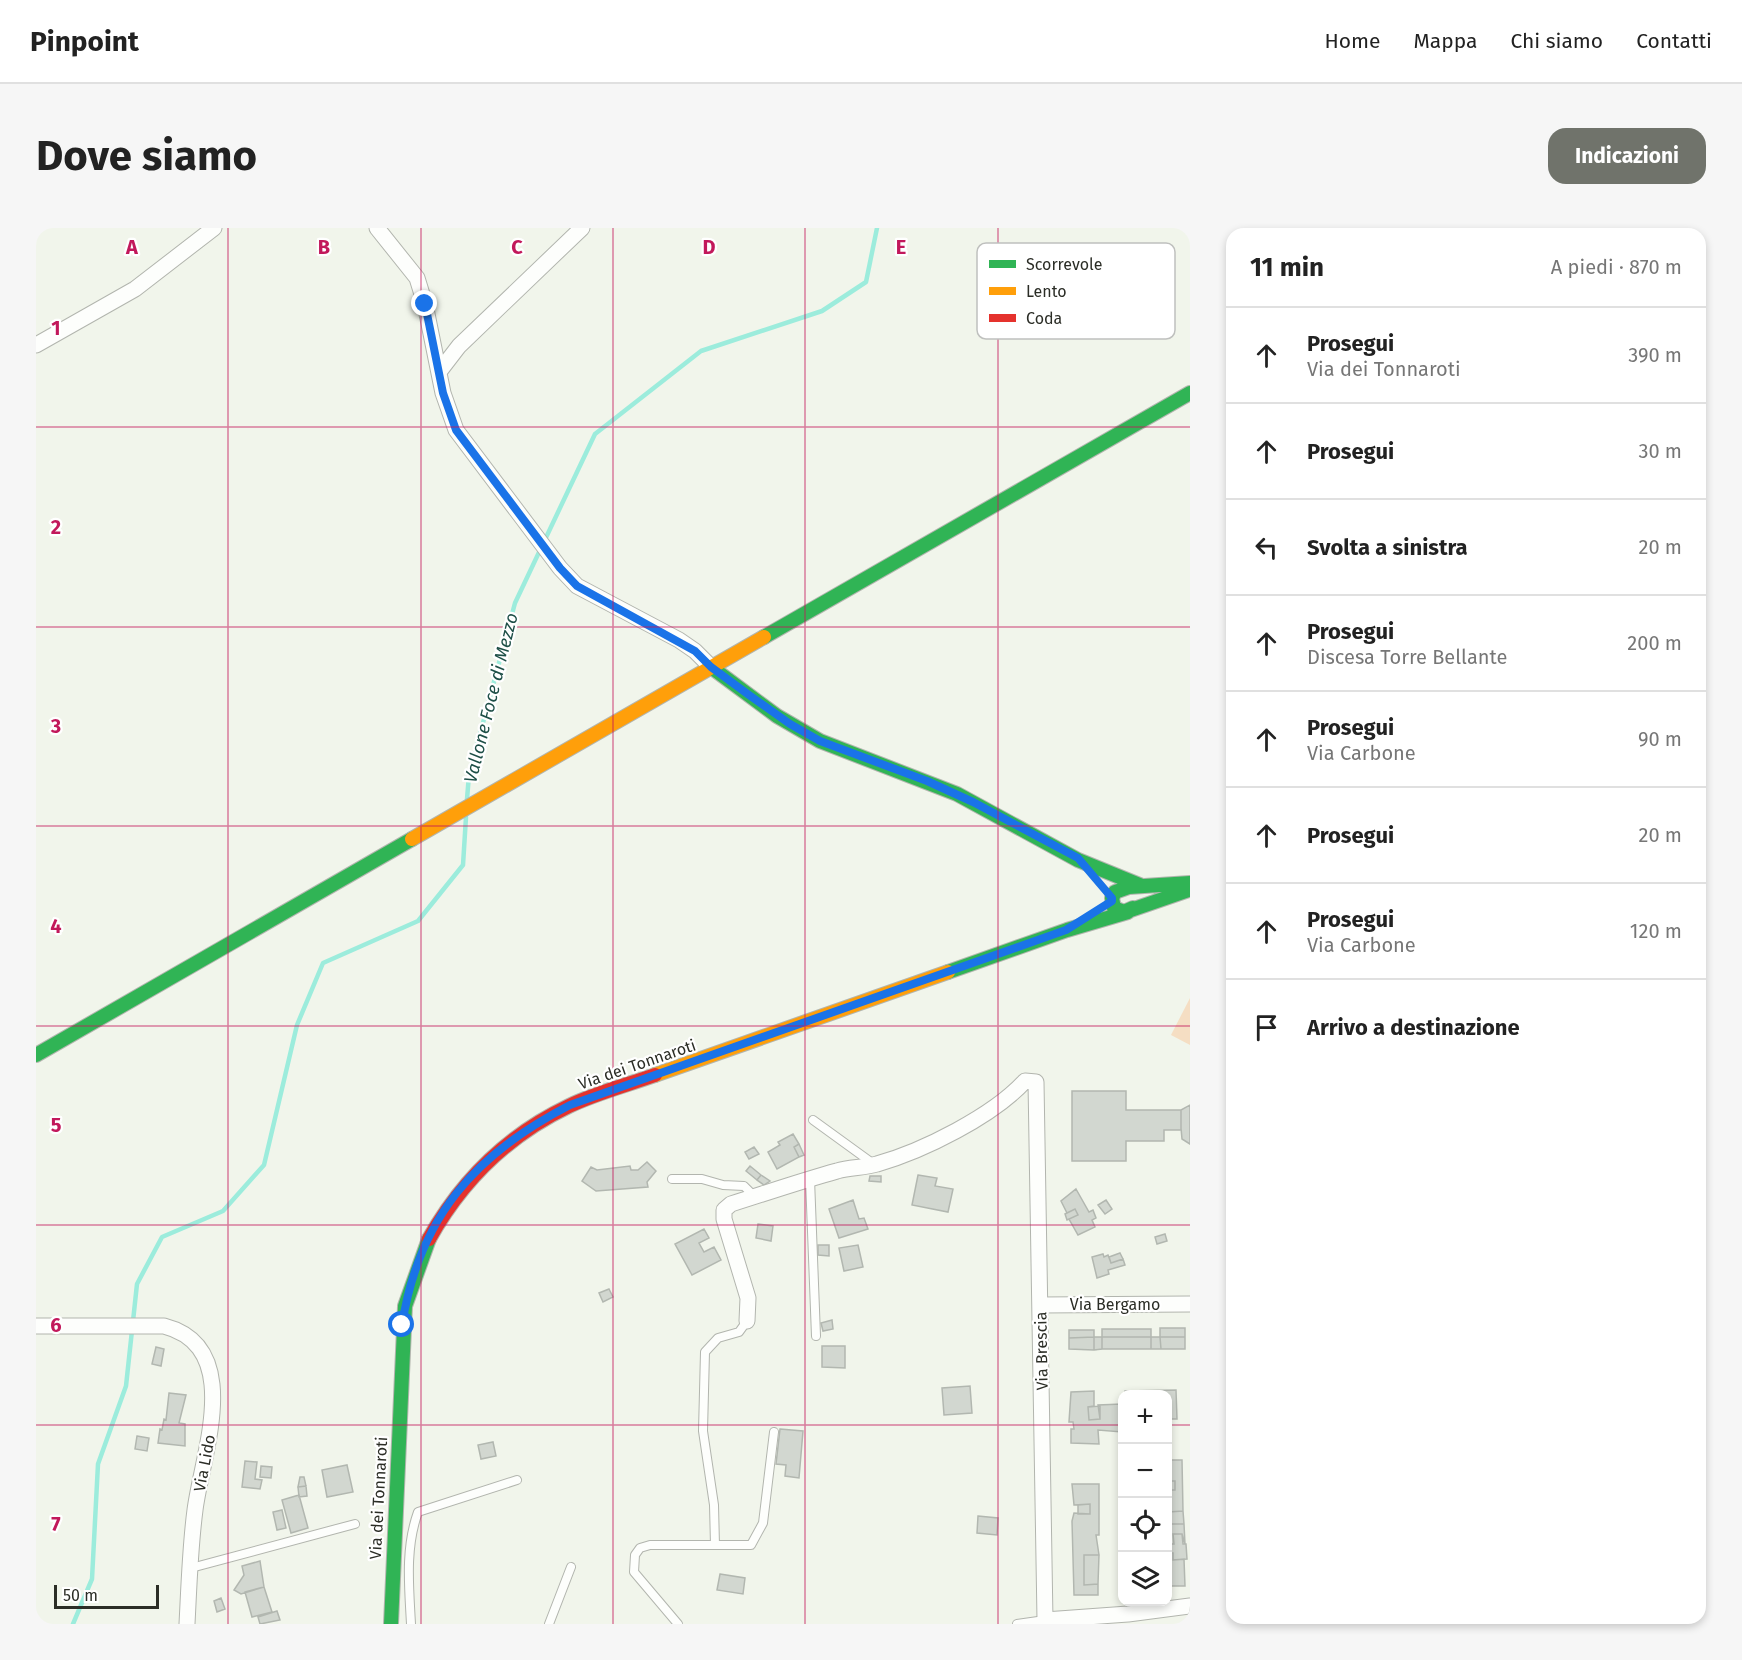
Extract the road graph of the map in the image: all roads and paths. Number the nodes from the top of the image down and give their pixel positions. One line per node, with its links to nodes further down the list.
1 (214, 228): 4 (street)
2 (377, 228): 5 (street)
3 (582, 228): 5 (street)
4 (36, 345)
5 (439, 372): 7 (street)
6 (1190, 393): 7 (street)
7 (711, 667): 8 (street); 14 (street)
8 (1078, 858): 10 (street); 10 (street)
9 (1190, 884): 10 (street)
10 (1124, 890): 12 (street); 12 (street); 13 (street)
11 (1190, 890): 12 (street, Via dei Tonnaroti)
12 (1129, 911): 13 (street, Via dei Tonnaroti)
13 (1066, 930): 34 (street, Via dei Tonnaroti)
14 (36, 1055)
15 (813, 1120): 16 (lane)
16 (875, 1165): 18 (street); 21 (street, Via Brescia)
17 (672, 1179): 19 (lane)
18 (810, 1179): 19 (street); 24 (lane)
19 (755, 1197): 22 (street)
20 (1190, 1304): 21 (street, Via Bergamo)
21 (1041, 1305): 32 (street, Via Brescia)
22 (747, 1321): 28 (lane)
23 (36, 1326): 30 (street, Via Lido)
24 (816, 1336)
25 (774, 1432): 28 (lane)
26 (516, 1480): 35 (lane)
27 (355, 1524): 30 (lane)
28 (715, 1545): 37 (lane)
29 (571, 1567): 36 (lane)
30 (191, 1568): 33 (street, Via Lido)
31 (1190, 1606): 32 (street)
32 (1045, 1620): 38 (lane)
33 (187, 1624)
34 (392, 1624)
35 (411, 1624)
36 (549, 1624)
37 (678, 1624)
38 (1017, 1624)

